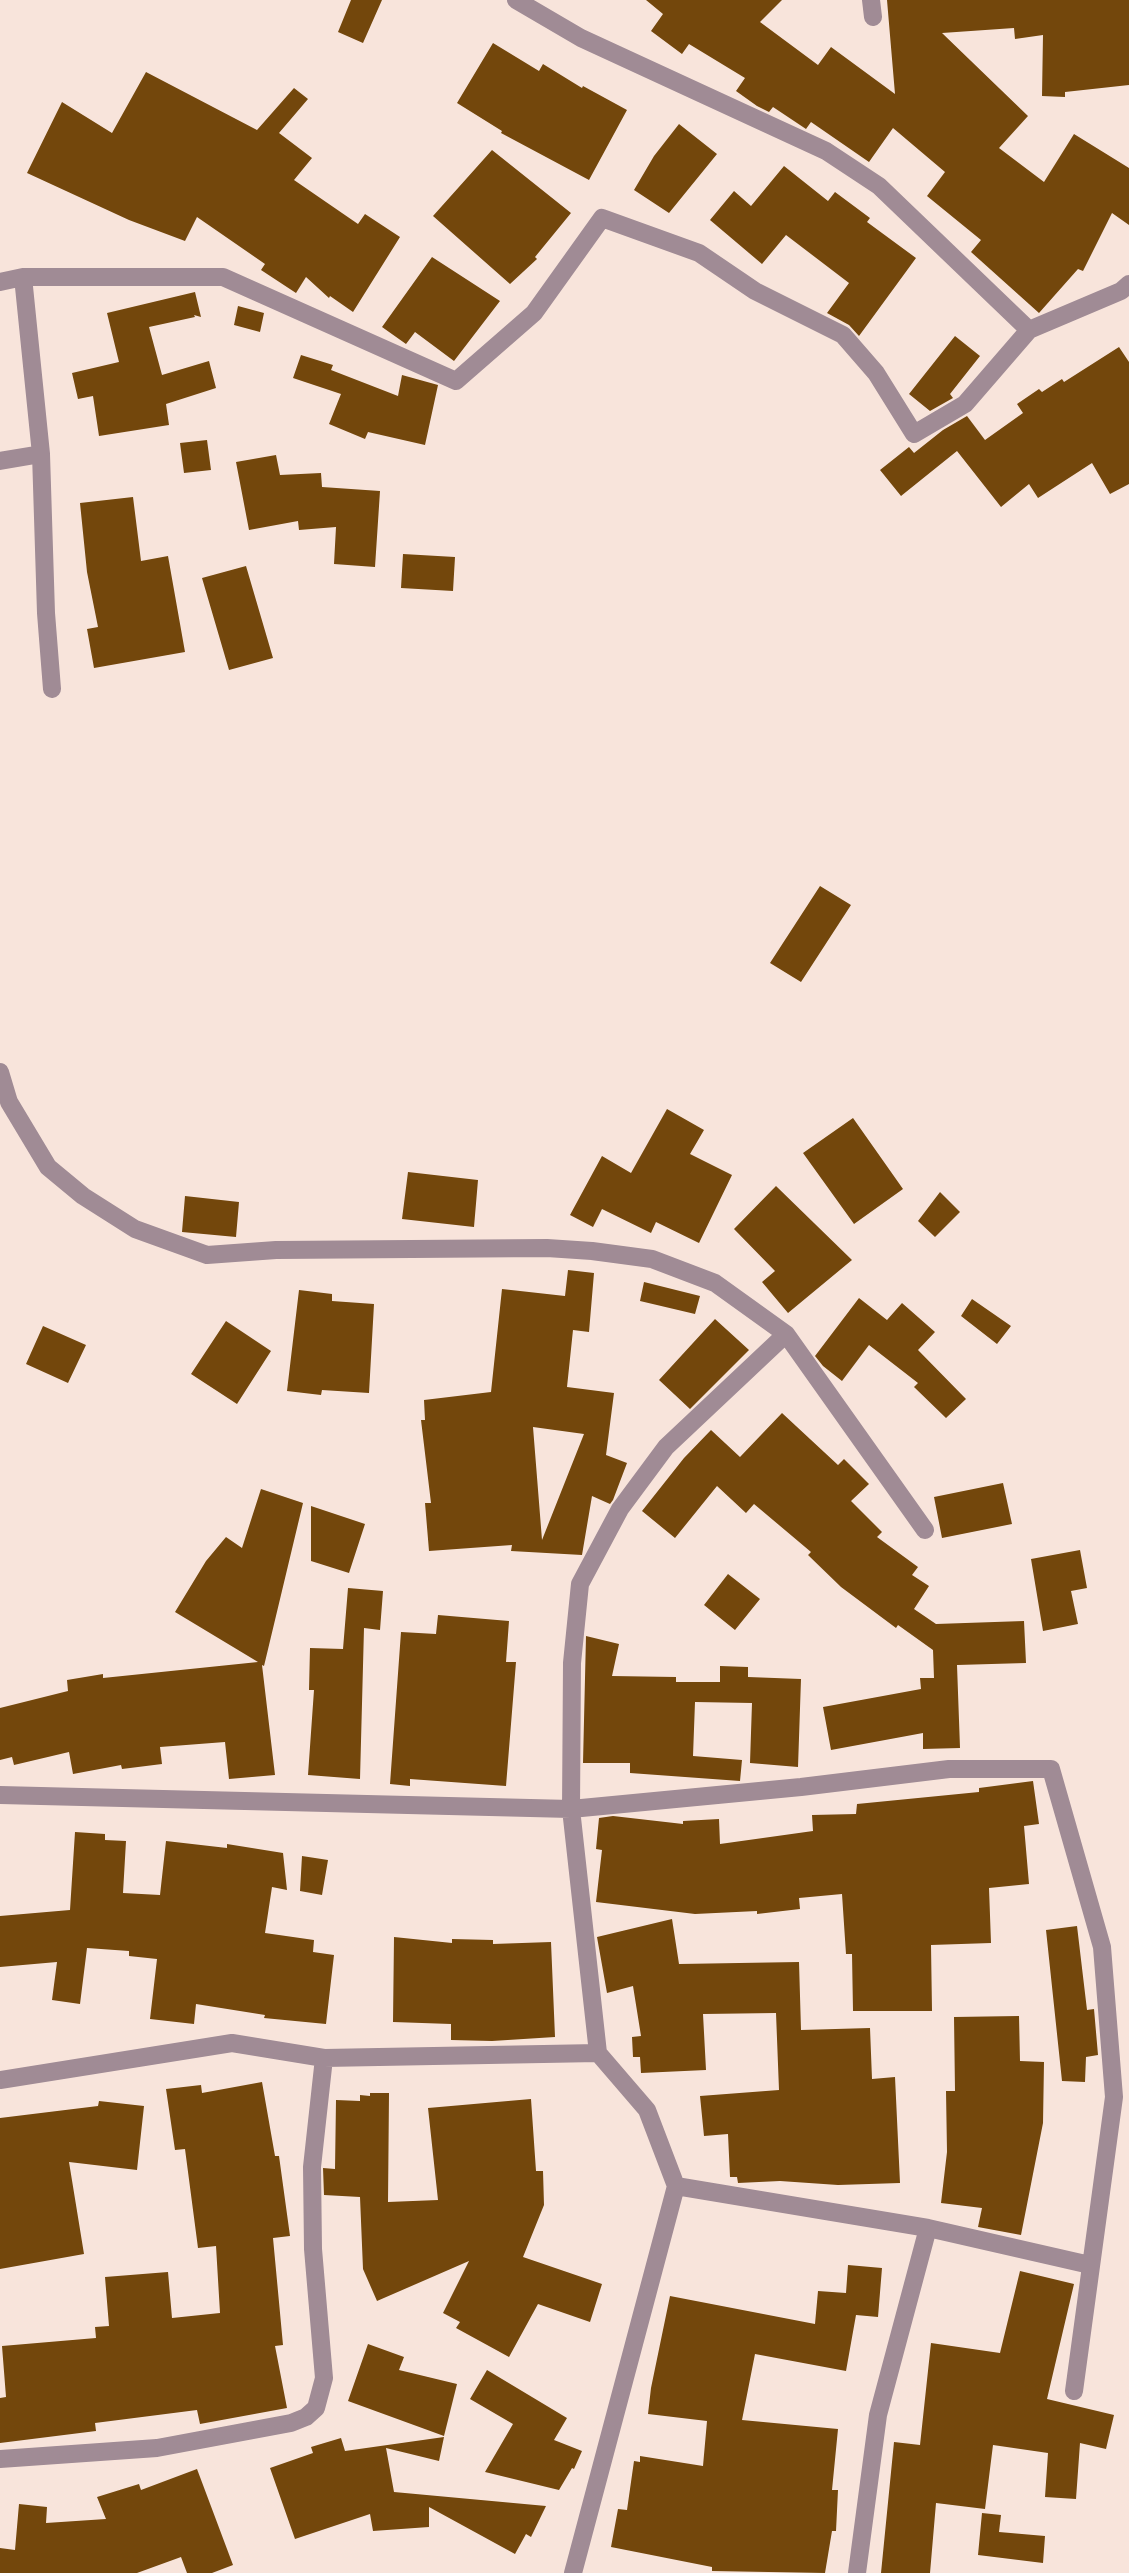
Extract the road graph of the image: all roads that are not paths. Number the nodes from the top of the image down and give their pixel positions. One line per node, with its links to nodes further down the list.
1 (516, 0): 5 (street)
2 (23, 277): 3 (street); 5 (street); 6 (street)
3 (0, 282)
4 (1129, 284): 5 (street)
5 (1029, 330)
6 (41, 454): 7 (street); 8 (street)
7 (0, 461)
8 (52, 689)
9 (0, 1072): 10 (street)
10 (786, 1334): 11 (street); 13 (street)
11 (925, 1530)
12 (0, 1795): 13 (street)
13 (571, 1809): 14 (street); 19 (street)
14 (598, 2053): 15 (street); 17 (street)
15 (324, 2058): 16 (street); 21 (street)
16 (0, 2080)
17 (676, 2186): 18 (street); 22 (street)
18 (928, 2228): 19 (street); 23 (street)
19 (1090, 2265): 20 (street)
20 (1074, 2390)
21 (0, 2459)
22 (573, 2573)
23 (858, 2573)

